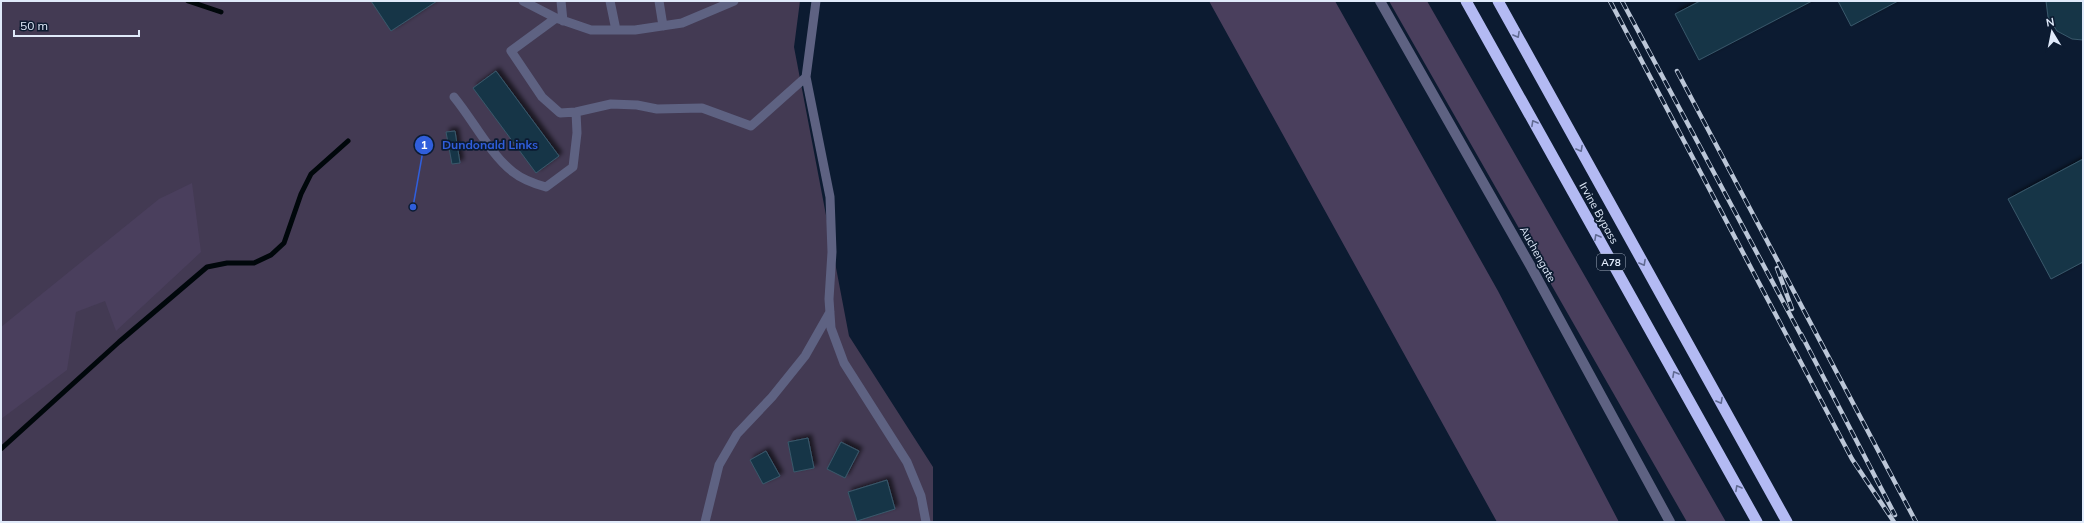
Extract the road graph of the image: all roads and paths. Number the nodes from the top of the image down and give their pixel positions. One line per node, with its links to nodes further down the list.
1 (523, 1): 10 (lane)
2 (561, 1): 10 (lane)
3 (610, 1): 12 (lane)
4 (659, 1): 11 (lane)
5 (734, 1): 11 (lane)
6 (816, 1): 13 (lane)
7 (1380, 1): 19 (street, Auchengate)
8 (1466, 1): 20 (highway, Irvine Bypass / A78, one-way to 8)
9 (1498, 1): 21 (highway, Irvine Bypass / A78, one-way to 21)
10 (560, 20): 12 (lane); 15 (lane)
11 (663, 26): 12 (lane)
12 (616, 30)
13 (806, 77): 15 (lane); 16 (lane)
14 (454, 97): 15 (lane)
15 (576, 112)
16 (830, 312): 17 (lane); 18 (lane)
17 (705, 522)
18 (926, 522)
19 (1670, 522)
20 (1757, 522)
21 (1787, 522)

